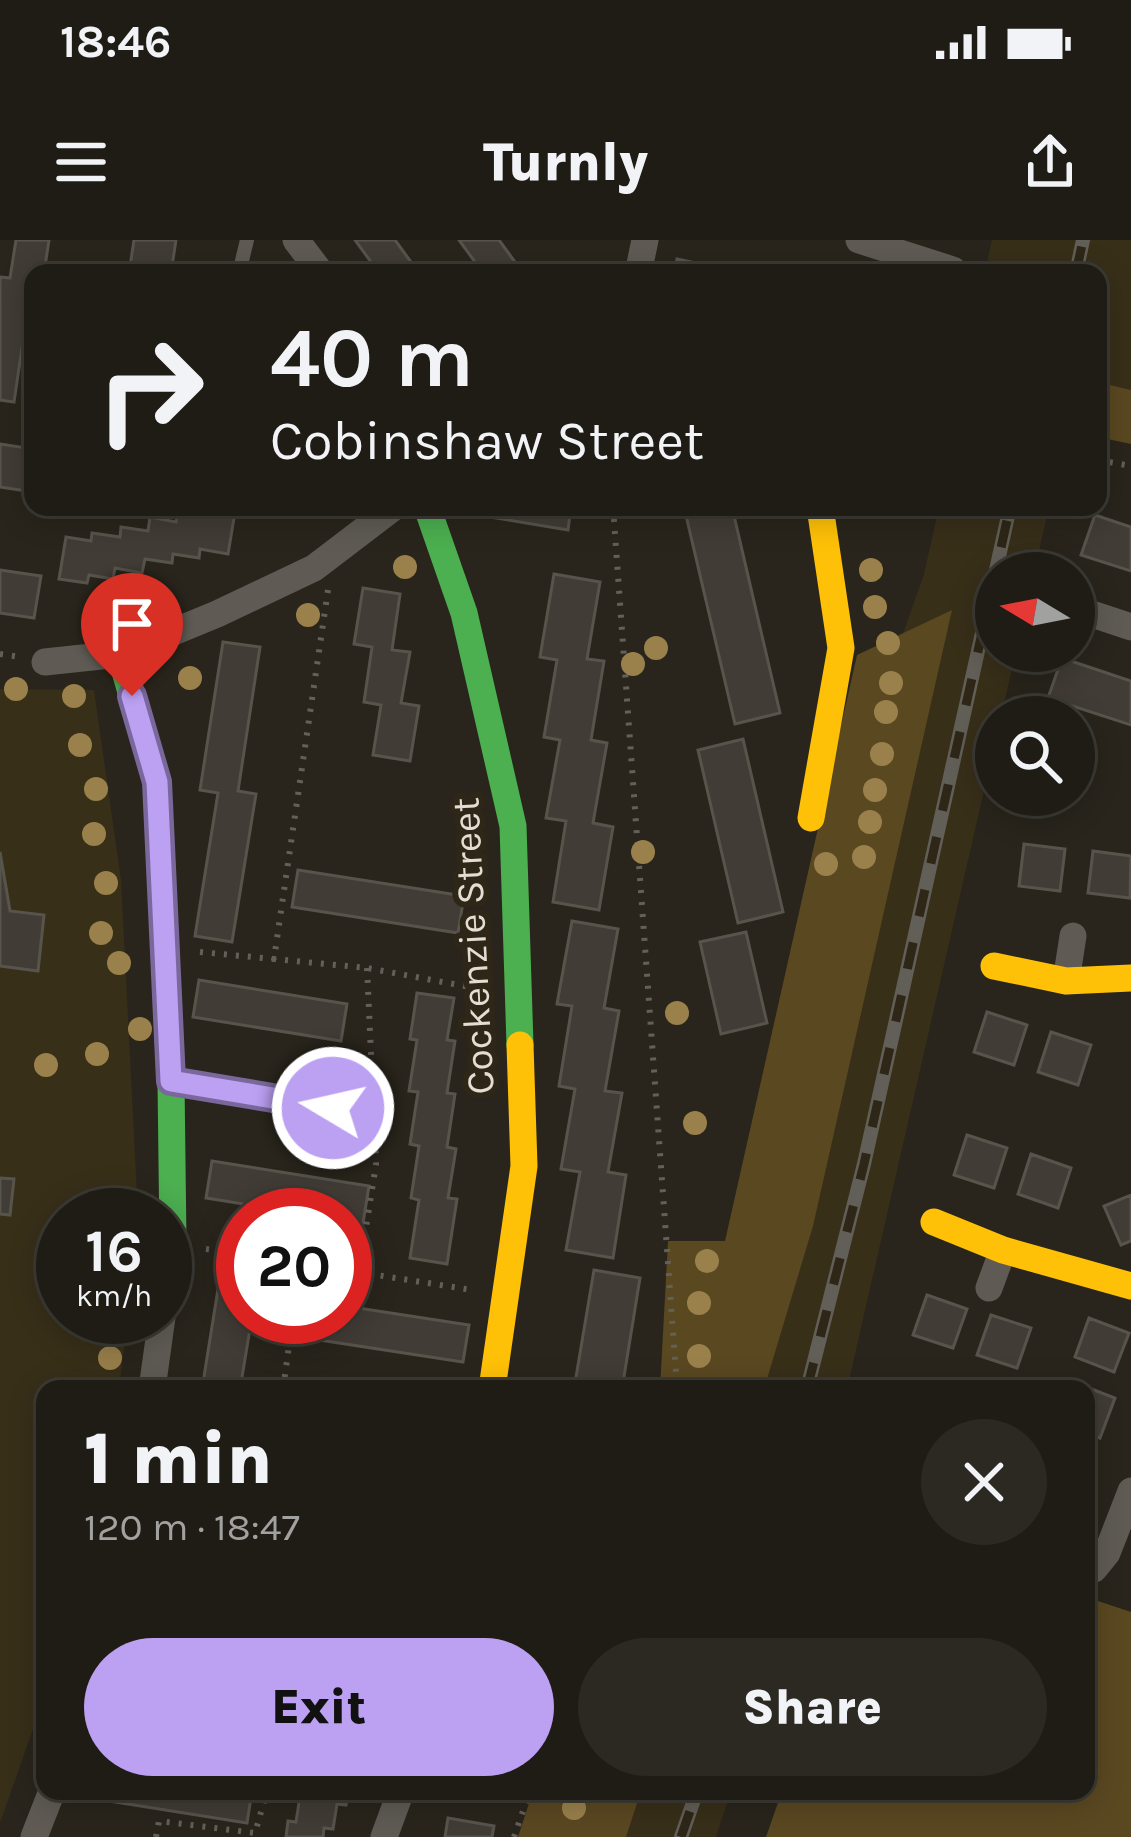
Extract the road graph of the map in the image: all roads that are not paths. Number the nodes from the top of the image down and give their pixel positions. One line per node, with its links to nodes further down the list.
1 (296, 240): 3 (street)
2 (859, 240): 4 (street)
3 (314, 264)
4 (930, 264)
5 (382, 516): 10 (street)
6 (430, 516): 26 (street, Cockenzie Street)
7 (821, 516): 12 (street)
8 (1095, 615): 9 (street)
9 (1131, 627)
10 (120, 654): 11 (street); 17 (street)
11 (45, 662)
12 (811, 818)
13 (1073, 936): 16 (street)
14 (994, 966): 16 (street)
15 (1131, 978): 16 (street)
16 (1066, 981)
17 (171, 1081): 18 (lane); 19 (street)
18 (374, 1114)
19 (172, 1188)
20 (934, 1222): 21 (street)
21 (1003, 1250): 22 (street); 23 (street)
22 (1131, 1286)
23 (988, 1288)
24 (158, 1344): 25 (street)
25 (153, 1380)
26 (493, 1380)
27 (1131, 1491): 28 (street)
28 (1095, 1568)
29 (48, 1800): 31 (street)
30 (398, 1800): 32 (street)
31 (34, 1837)
32 (384, 1837)

